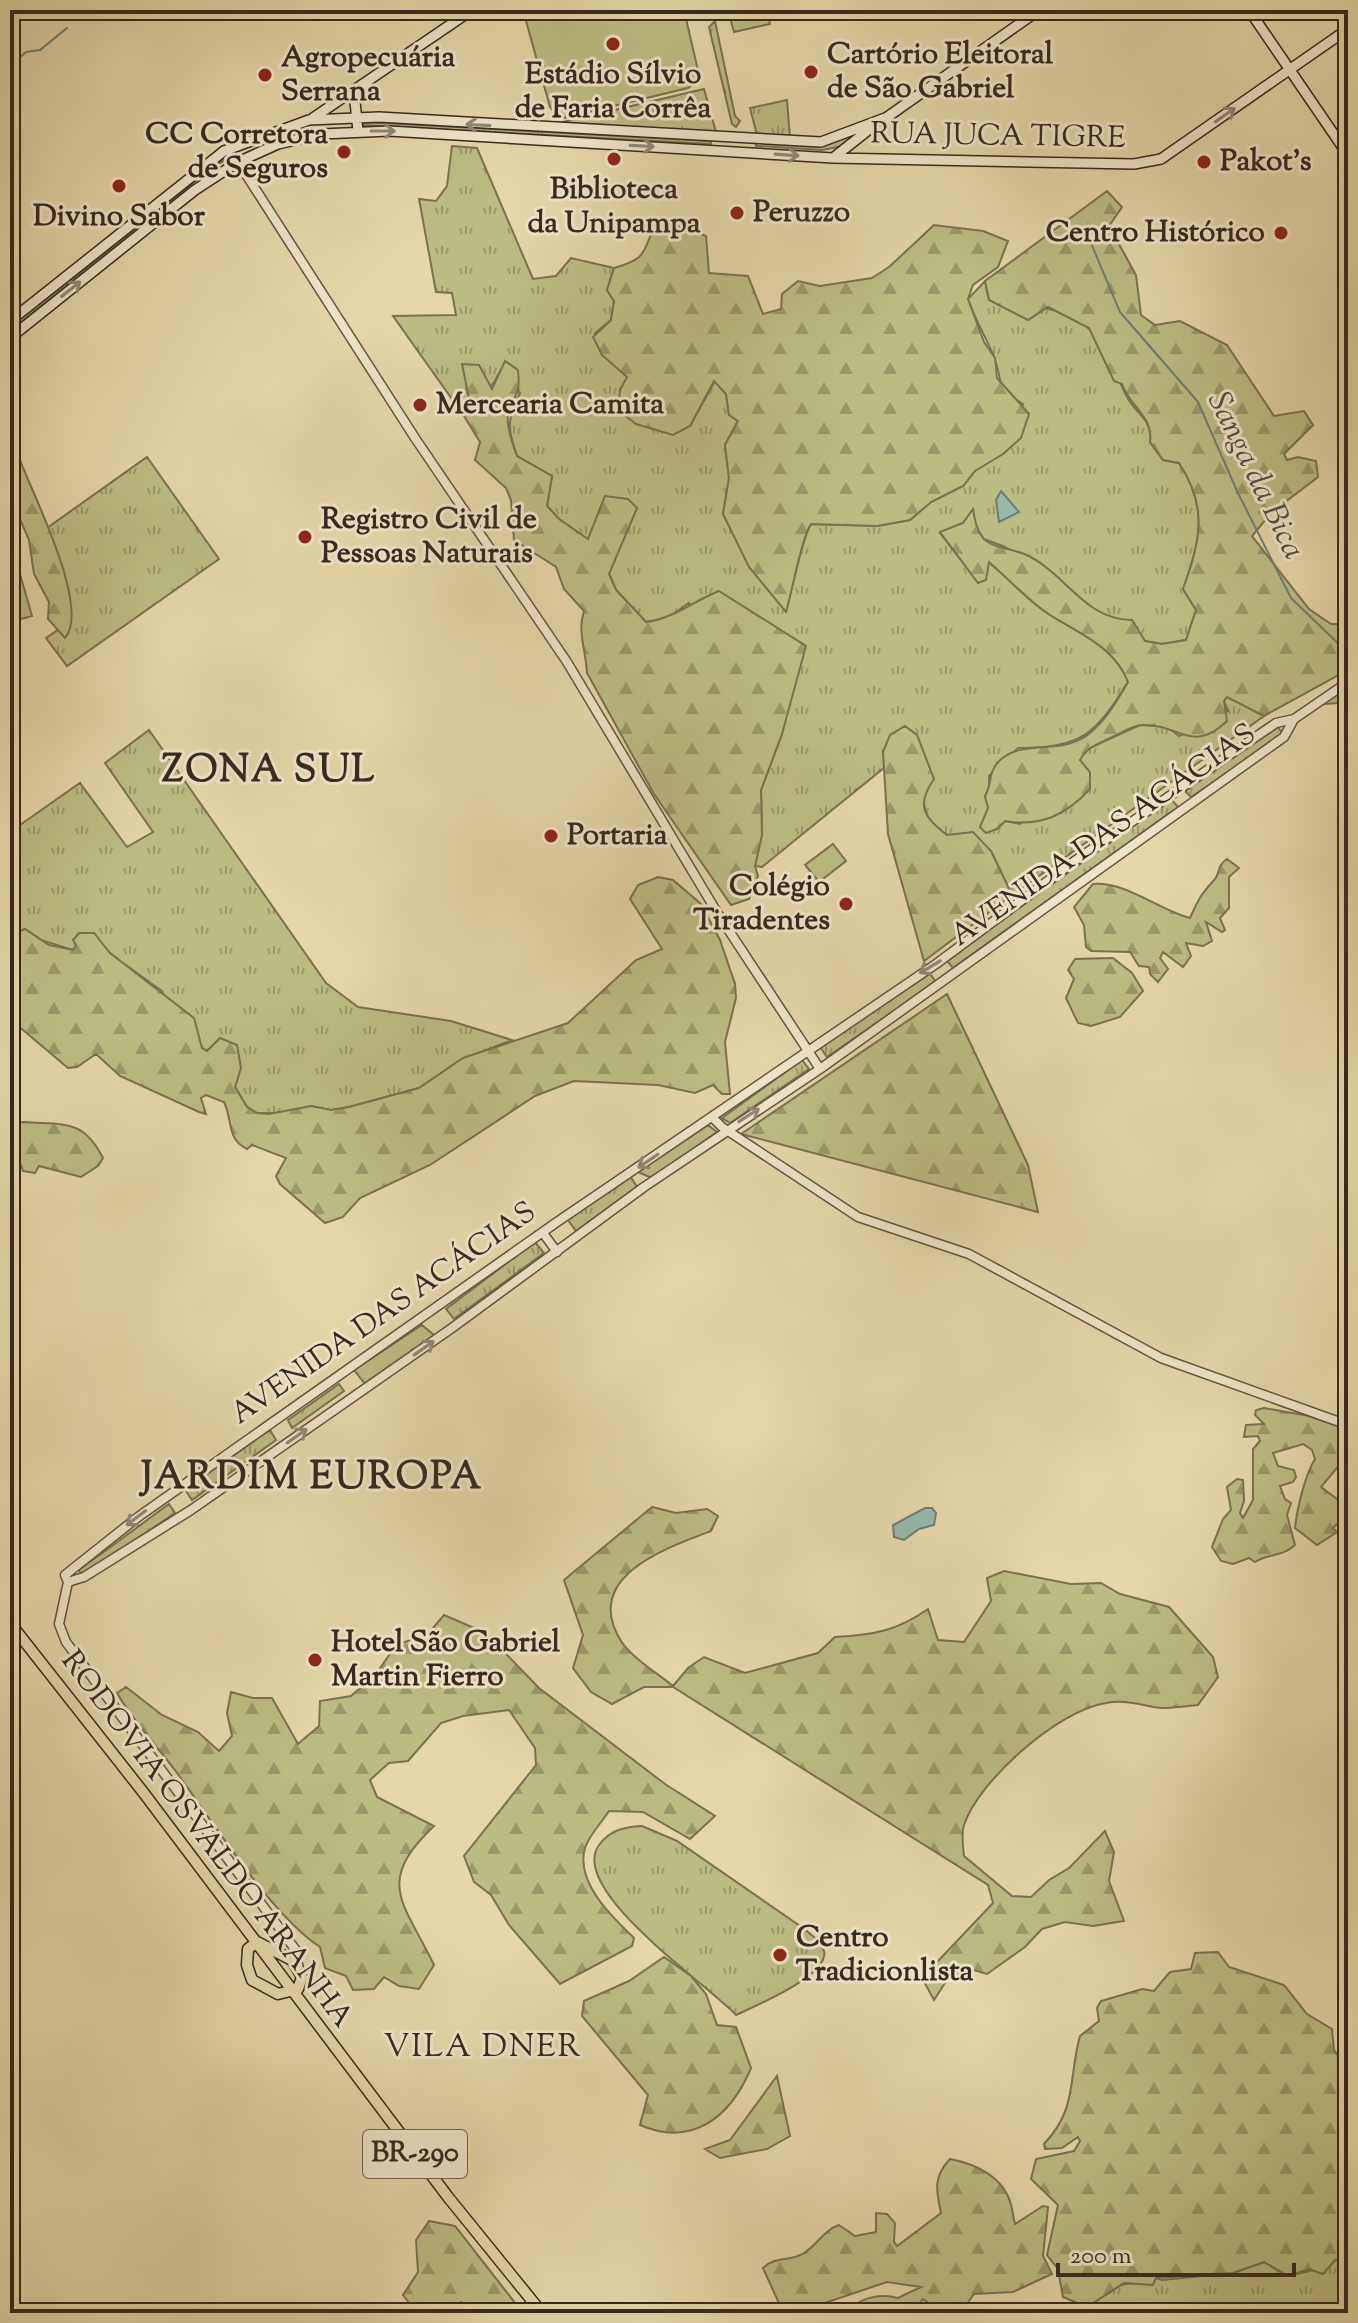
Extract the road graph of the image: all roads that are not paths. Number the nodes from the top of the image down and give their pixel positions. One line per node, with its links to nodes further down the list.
1 (472, 10): 6 (main road)
2 (1039, 10): 8 (main road)
3 (1249, 10): 5 (main road)
4 (1348, 29): 5 (main road)
5 (1290, 70): 12 (main road); 13 (main road, RUA JUCA TIGRE, one-way to 5)
6 (354, 92): 7 (main road); 9 (main road)
7 (357, 117): 8 (main road, one-way to 7); 9 (main road); 10 (main road)
8 (885, 118): 13 (main road)
9 (309, 120): 11 (main road); 15 (main road)
10 (358, 131): 11 (main road, RUA JUCA TIGRE); 13 (main road, RUA JUCA TIGRE, one-way to 13)
11 (278, 144): 14 (main road)
12 (1348, 155)
13 (833, 158)
14 (238, 162): 16 (main road, one-way to 14); 19 (street)
15 (10, 321)
16 (10, 338)
17 (1348, 682): 18 (street)
18 (1294, 719): 19 (street, AVENIDA DAS ACÁCIAS, one-way to 19); 20 (street, AVENIDA DAS ACÁCIAS)
19 (809, 1050): 20 (street); 21 (street, AVENIDA DAS ACÁCIAS)
20 (820, 1069): 22 (street, AVENIDA DAS ACÁCIAS, one-way to 20)
21 (712, 1117): 22 (street); 23 (street, AVENIDA DAS ACÁCIAS, one-way to 23)
22 (724, 1128): 24 (street, AVENIDA DAS ACÁCIAS); 25 (street)
23 (543, 1233): 24 (street); 26 (street, AVENIDA DAS ACÁCIAS, one-way to 26)
24 (557, 1252): 26 (street, AVENIDA DAS ACÁCIAS, one-way to 24)
25 (1348, 1425)
26 (68, 1582): 29 (street)
27 (10, 1623): 28 (highway, RODOVIA OSVALDO ARANHA / BR-290)
28 (257, 1942): 29 (highway); 30 (highway, RODOVIA OSVALDO ARANHA / BR-290); 30 (highway)
29 (299, 1969): 30 (highway)
30 (291, 1993): 31 (highway, RODOVIA OSVALDO ARANHA / BR-290)
31 (542, 2313)

